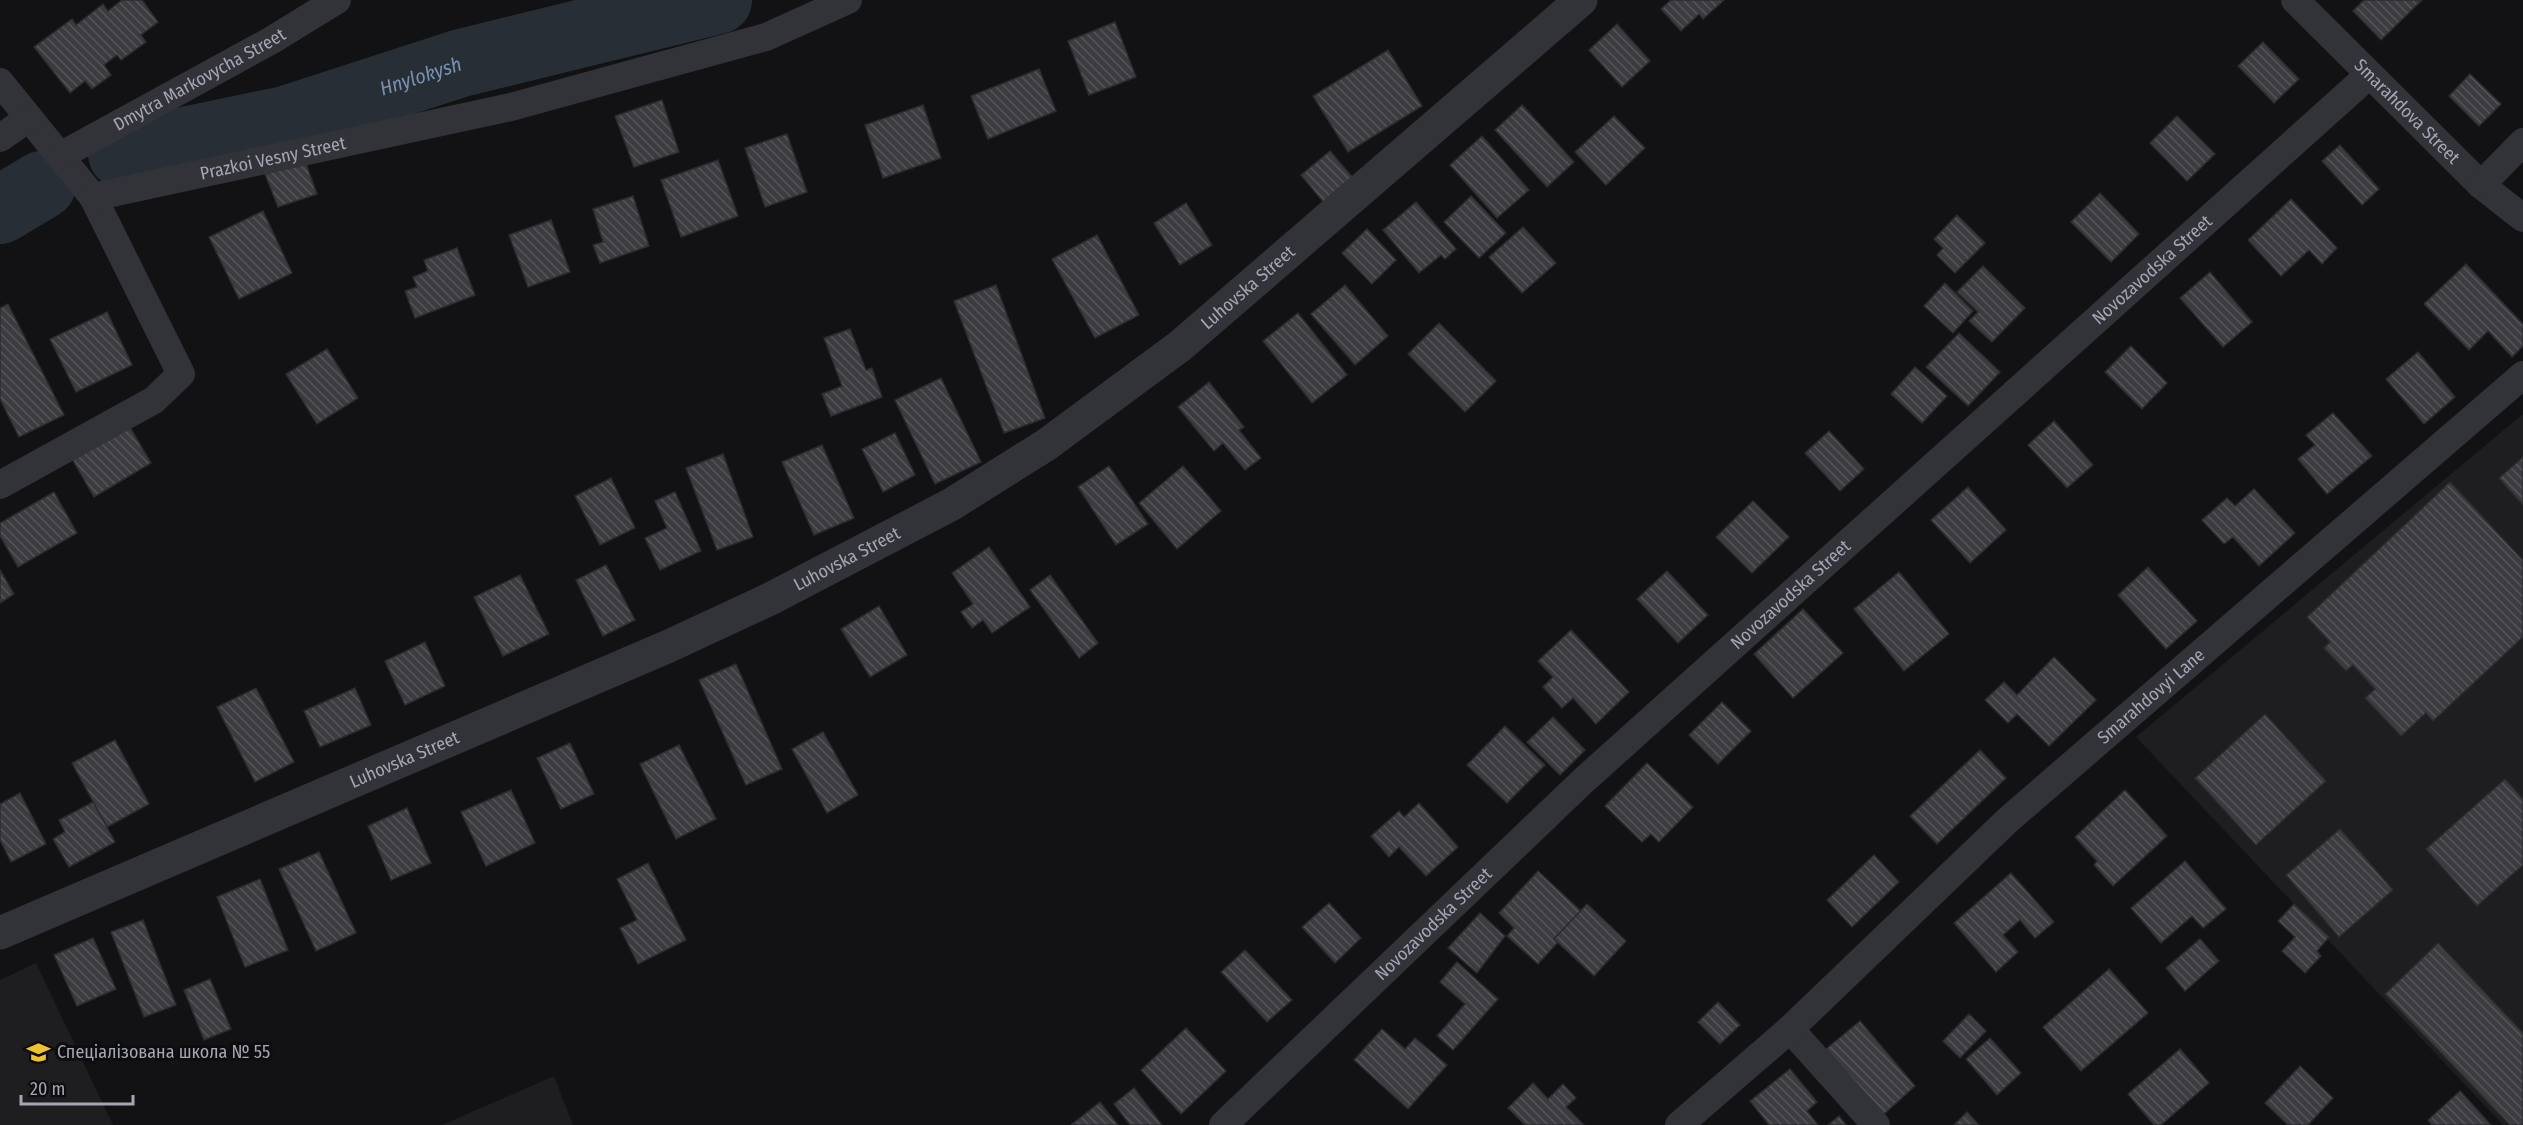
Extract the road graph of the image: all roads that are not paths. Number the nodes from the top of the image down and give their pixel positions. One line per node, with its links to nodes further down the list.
1 (337, 0): 10 (street, Dmytra Markovycha Street)
2 (848, 0): 12 (street, Prazkoi Vesny Street)
3 (1581, 0): 16 (street, Luhovska Street)
4 (2295, 0): 5 (street, Smarahdova Street)
5 (2369, 75): 11 (street, Smarahdova Street); 18 (street, Novozavodska Street)
6 (0, 82): 7 (street)
7 (29, 118): 8 (street); 10 (street)
8 (0, 138)
9 (2523, 142): 11 (street)
10 (60, 156): 12 (street)
11 (2481, 185): 13 (street, Smarahdova Street)
12 (93, 197): 15 (street)
13 (2523, 218)
14 (2523, 375): 17 (street, Smarahdovyi Lane)
15 (0, 484)
16 (0, 933)
17 (1790, 1029): 19 (street, Smarahdovyi Lane); 20 (street)
18 (1223, 1125)
19 (1679, 1125)
20 (1876, 1125)

